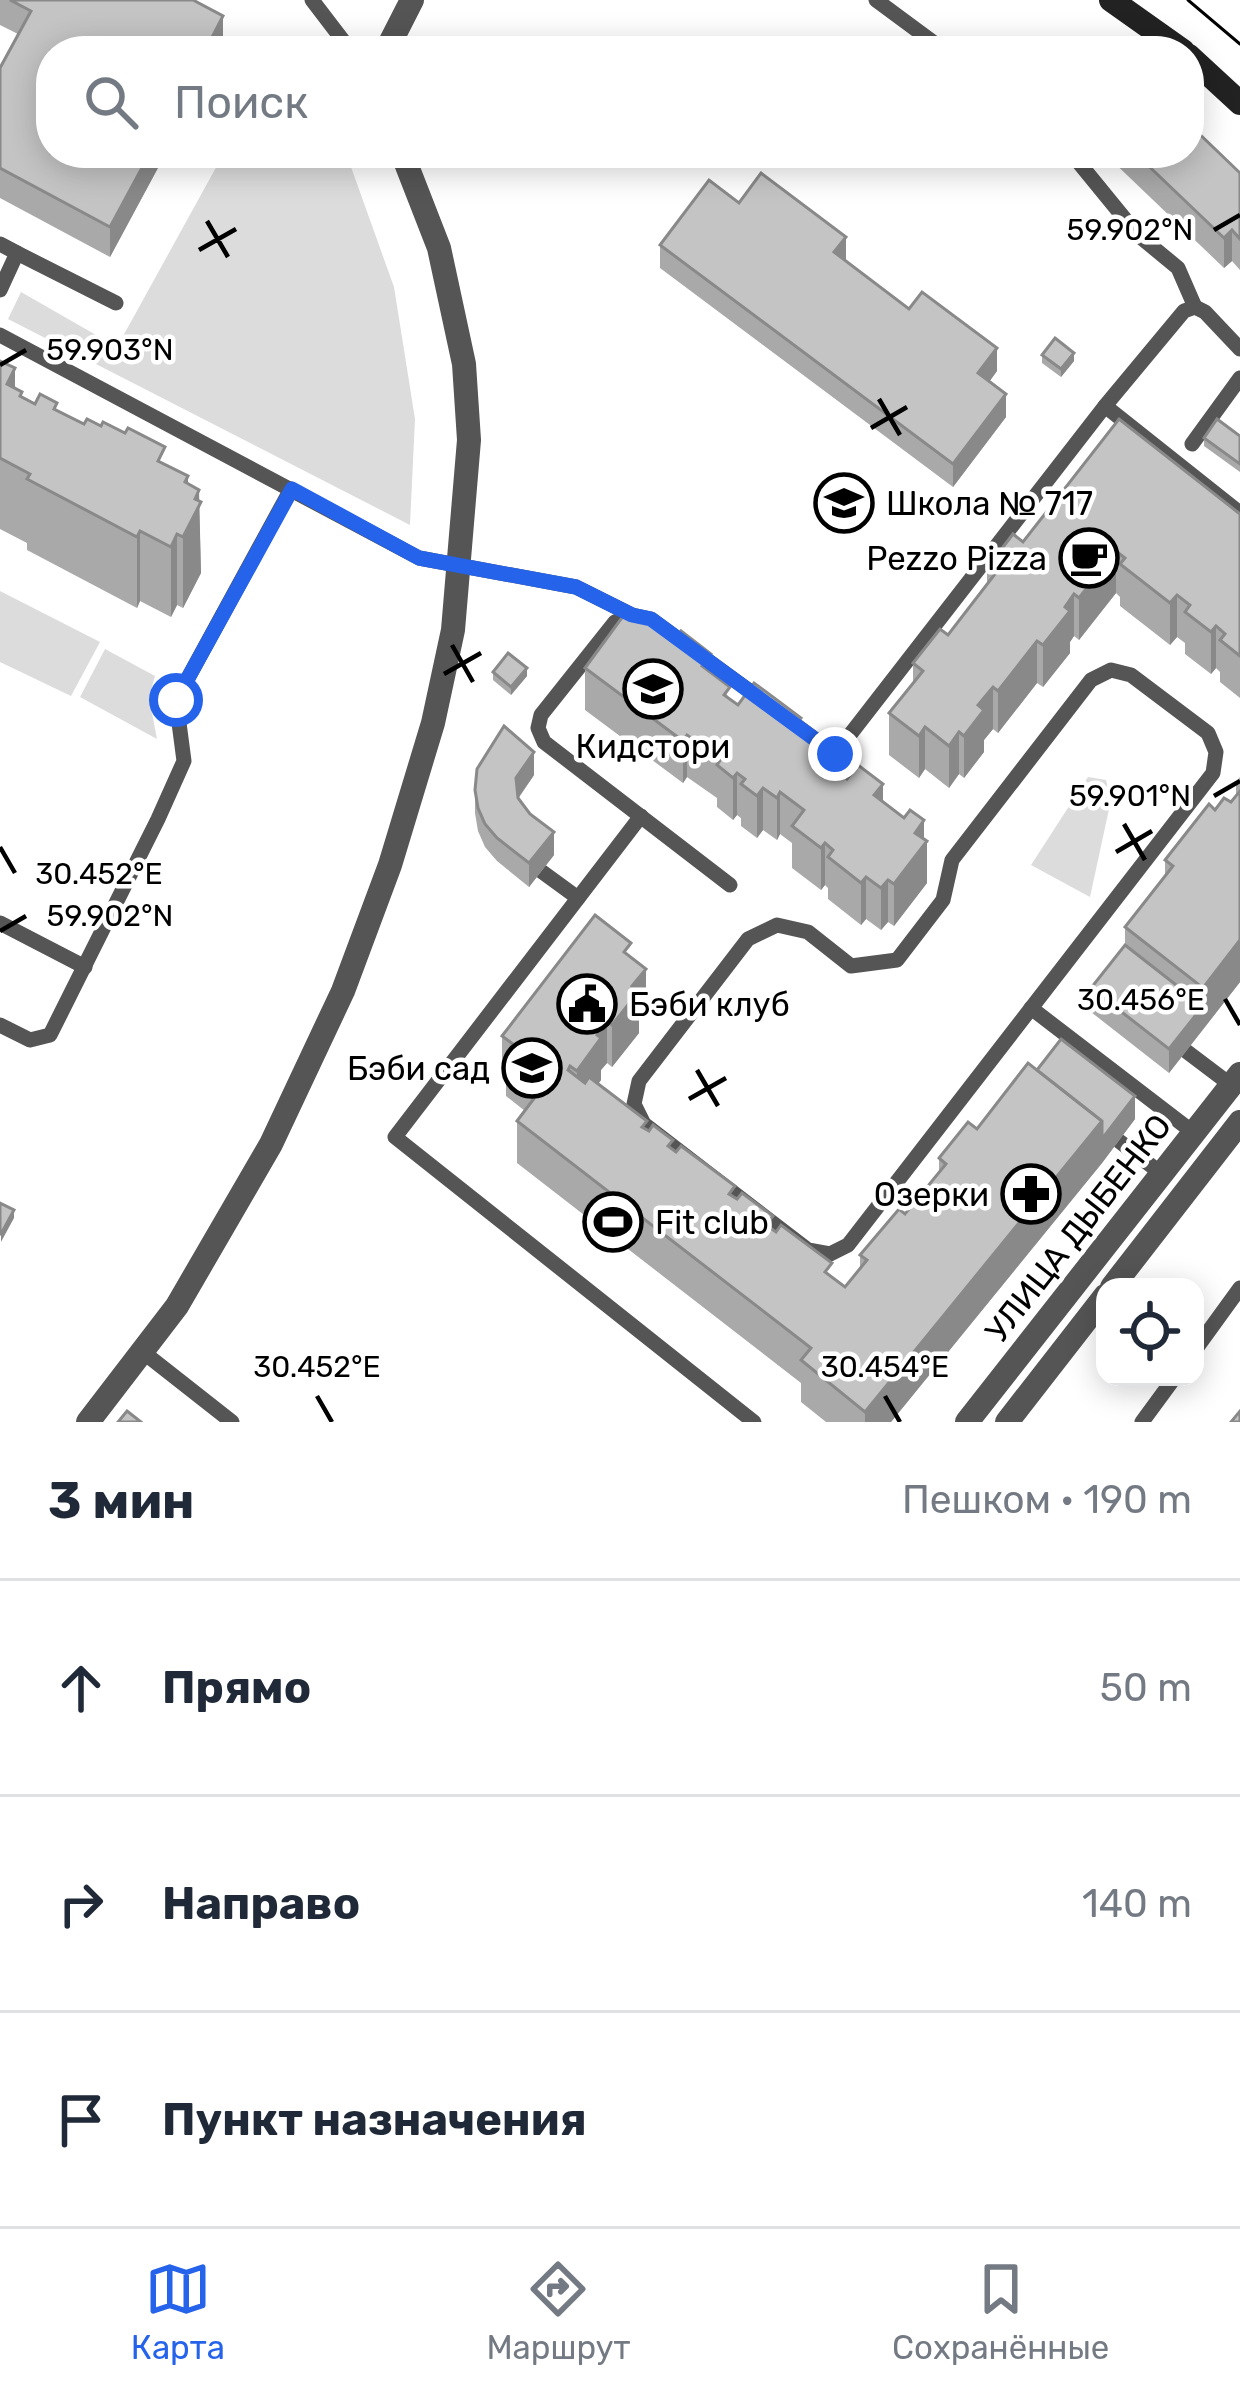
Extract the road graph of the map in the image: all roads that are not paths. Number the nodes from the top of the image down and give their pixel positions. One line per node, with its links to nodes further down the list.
1 (312, 0): 5 (lane)
2 (412, 0): 6 (street)
3 (876, 0): 7 (lane)
4 (1111, 0): 8 (main road)
5 (340, 36)
6 (394, 36)
7 (925, 36)
8 (1162, 36)
9 (1204, 70): 10 (main road)
10 (1240, 103)
11 (408, 168): 25 (street)
12 (1083, 168): 17 (lane)
13 (0, 244): 14 (lane)
14 (16, 253): 15 (lane); 16 (lane)
15 (0, 290)
16 (116, 303)
17 (1195, 307): 19 (lane); 21 (lane)
18 (0, 335): 23 (lane)
19 (1240, 349)
20 (1240, 378): 22 (lane)
21 (1105, 406): 24 (lane); 26 (lane)
22 (1192, 444)
23 (292, 489): 25 (lane); 32 (lane)
24 (1240, 513)
25 (458, 566): 26 (lane); 45 (street)
26 (632, 615): 27 (lane)
27 (641, 816): 29 (lane); 30 (lane)
28 (542, 871): 30 (lane)
29 (730, 885)
30 (578, 898): 49 (lane)
31 (0, 923): 32 (lane)
32 (85, 967): 34 (lane)
33 (1031, 1008): 33 (lane); 38 (lane)
34 (0, 1025)
35 (1186, 1051): 36 (lane)
36 (1235, 1080): 38 (street, УЛИЦА ДЫБЕНКО)
37 (1240, 1122): 41 (street, УЛИЦА ДЫБЕНКО)
38 (1194, 1133): 40 (street, УЛИЦА ДЫБЕНКО)
39 (1119, 1141): 40 (lane)
40 (1162, 1174): 50 (street, УЛИЦА ДЫБЕНКО)
41 (1119, 1278)
42 (1240, 1288): 44 (lane)
43 (1096, 1307): 51 (street, УЛИЦА ДЫБЕНКО)
44 (1204, 1338)
45 (143, 1352): 47 (street); 48 (lane)
46 (1168, 1386): 52 (lane)
47 (88, 1422)
48 (232, 1422)
49 (754, 1422)
50 (968, 1422)
51 (1006, 1422)
52 (1142, 1422)

